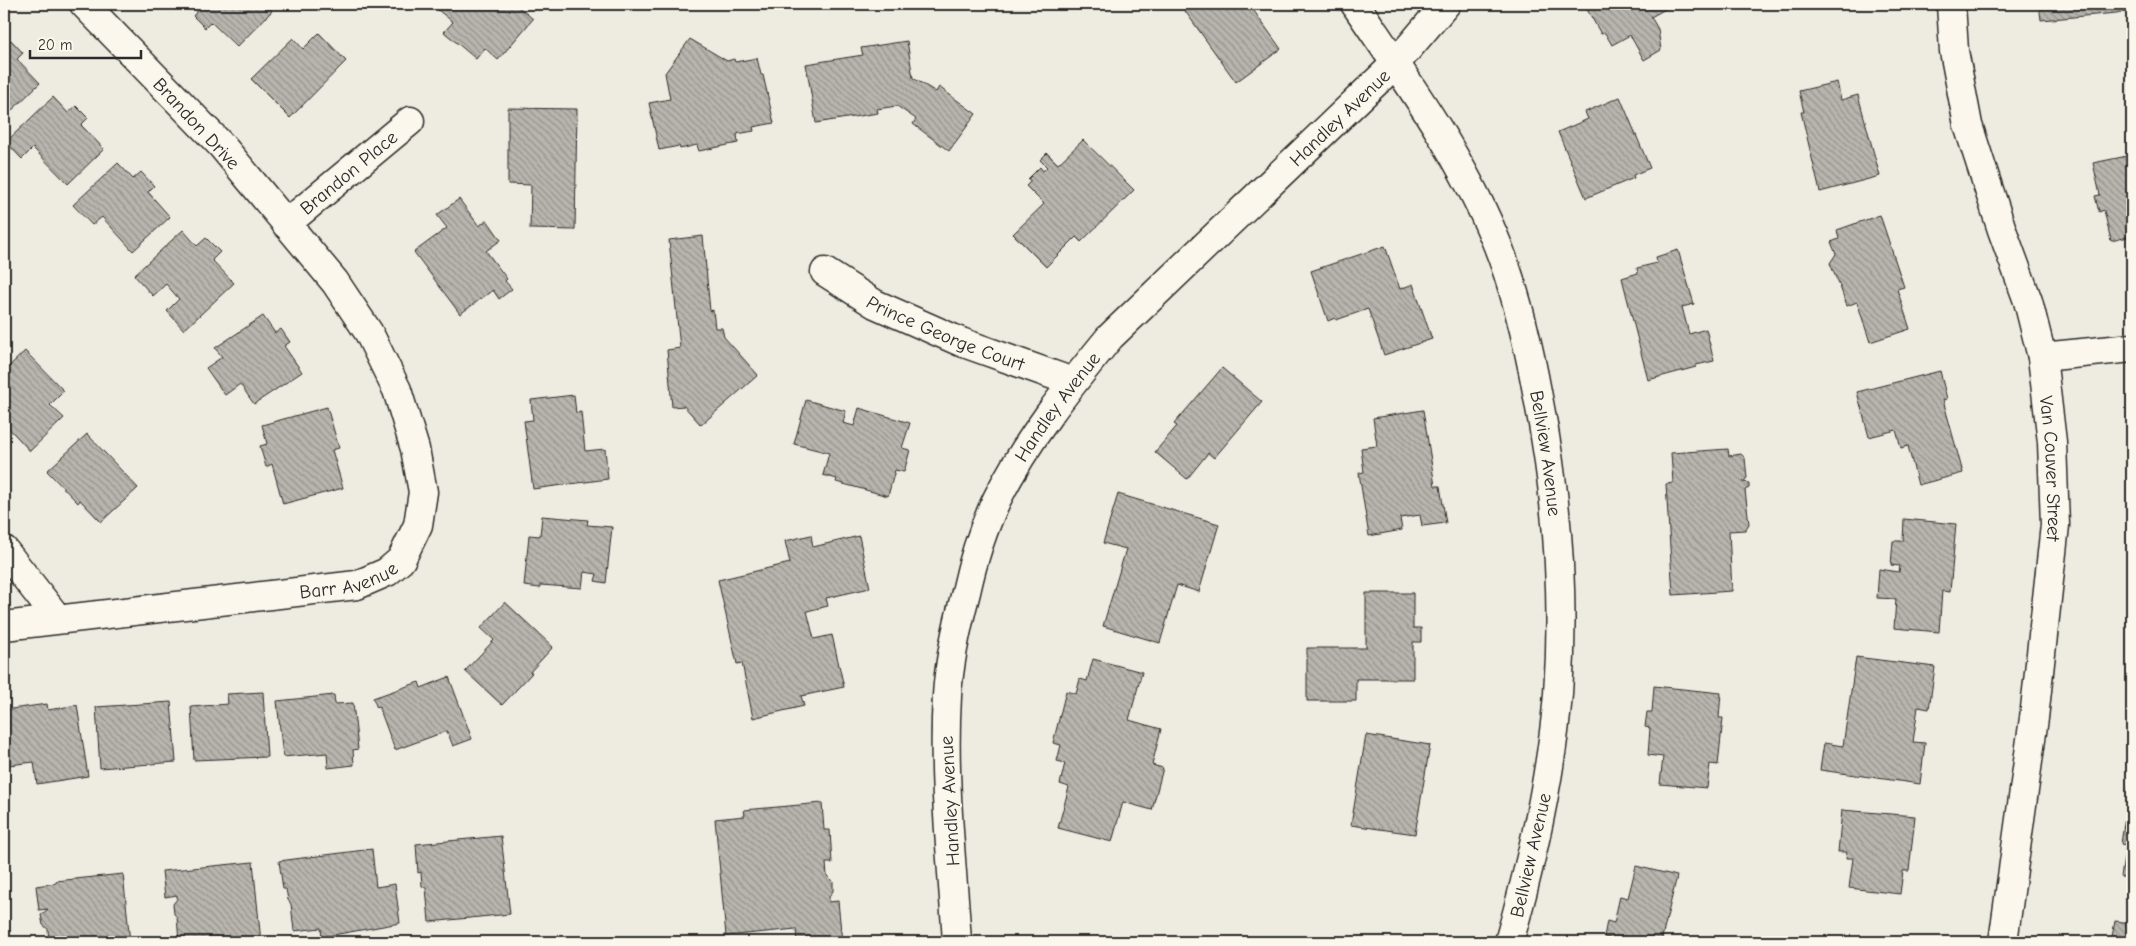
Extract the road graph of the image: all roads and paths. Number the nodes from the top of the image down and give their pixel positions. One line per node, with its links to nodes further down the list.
1 (84, 4): 7 (street, Brandon Drive)
2 (1355, 4): 5 (street, Bellview Avenue)
3 (1446, 4): 5 (street, Handley Avenue)
4 (1951, 4): 10 (street, Van Couver Street)
5 (1395, 64): 11 (street, Handley Avenue); 16 (street, Bellview Avenue)
6 (410, 121): 7 (street, Brandon Place)
7 (286, 224): 13 (street, Barr Avenue)
8 (825, 272): 11 (street, Prince George Court)
9 (2132, 348): 10 (street)
10 (2042, 357): 17 (street, Van Couver Street)
11 (1073, 382): 15 (street, Handley Avenue)
12 (4, 550): 13 (street)
13 (58, 619): 14 (street, Barr Avenue)
14 (4, 626)
15 (957, 942)
16 (1509, 942)
17 (2002, 942)

